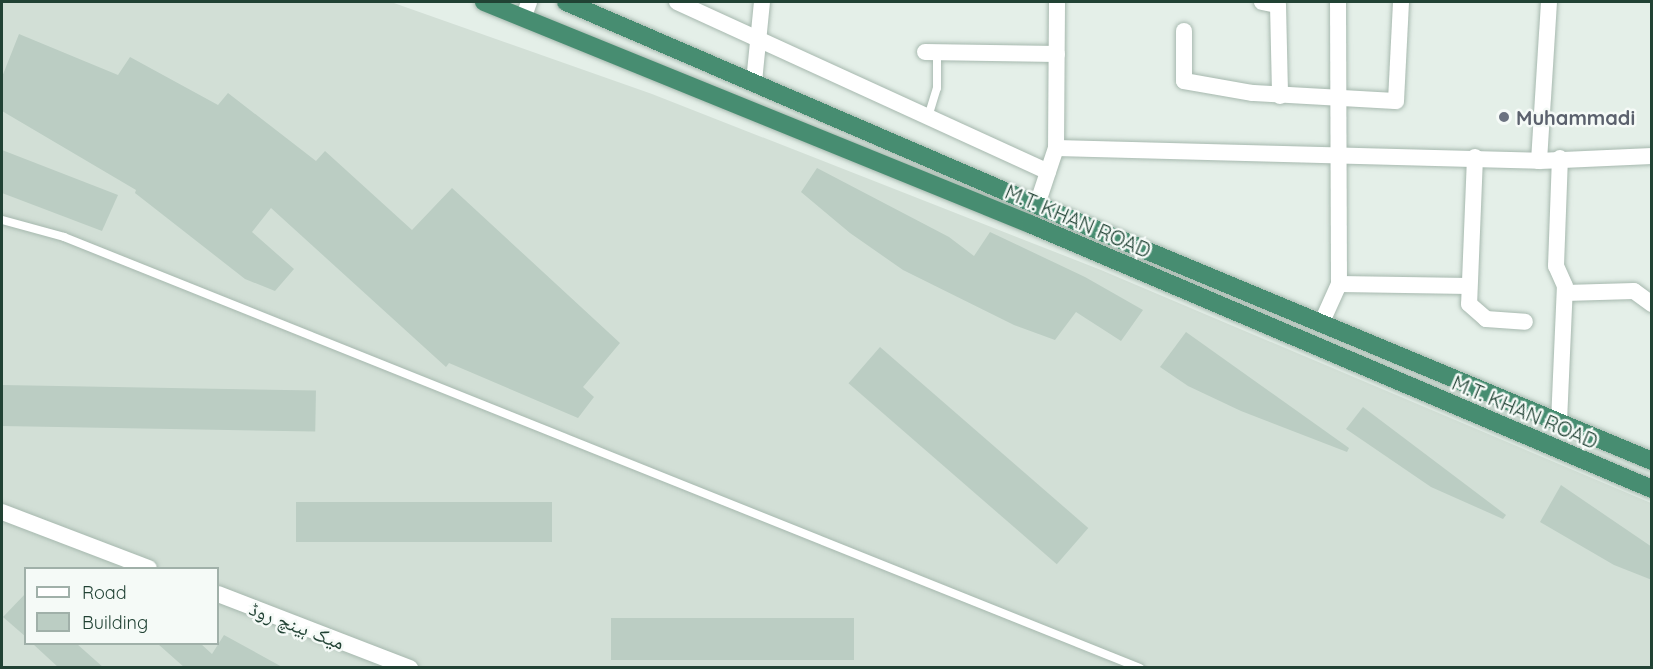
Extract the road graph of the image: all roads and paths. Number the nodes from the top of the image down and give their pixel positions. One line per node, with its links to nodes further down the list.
1 (484, 2): 11 (highway, M.T. KHAN ROAD)
2 (566, 2): 16 (highway, M.T. KHAN ROAD)
3 (677, 2): 10 (street)
4 (762, 2): 13 (street)
5 (1057, 2): 15 (street)
6 (1262, 2): 17 (street)
7 (1338, 2): 18 (street)
8 (1401, 2): 18 (street)
9 (1549, 2): 25 (street)
10 (698, 7): 13 (street)
11 (526, 9): 37 (highway, M.T. KHAN ROAD)
12 (1184, 31): 17 (street)
13 (758, 41): 16 (street); 19 (street)
14 (931, 52): 15 (street); 19 (lane)
15 (1057, 54): 20 (street)
16 (754, 82): 27 (highway, M.T. KHAN ROAD)
17 (1280, 96): 18 (street)
18 (1337, 101): 21 (street)
19 (928, 118): 26 (street)
20 (1056, 148): 21 (street); 26 (street)
21 (1336, 154): 23 (street); 29 (street)
22 (1652, 156): 24 (street)
23 (1475, 157): 25 (street); 30 (street)
24 (1560, 158): 25 (street); 31 (street)
25 (1539, 161)
26 (1048, 172): 27 (street)
27 (1037, 205): 34 (highway, M.T. KHAN ROAD)
28 (2, 220): 42 (lane)
29 (1339, 284): 30 (street); 34 (street)
30 (1469, 286): 33 (street)
31 (1565, 293): 32 (street); 35 (street)
32 (1652, 304)
33 (1525, 322)
34 (1321, 324): 35 (highway, M.T. KHAN ROAD)
35 (1559, 422): 36 (highway, M.T. KHAN ROAD)
36 (1652, 460)
37 (1652, 489)
38 (2, 512): 39 (street)
39 (146, 567)
40 (219, 594): 41 (street, میک ہینچ روڈ)
41 (410, 668)
42 (1140, 668)

